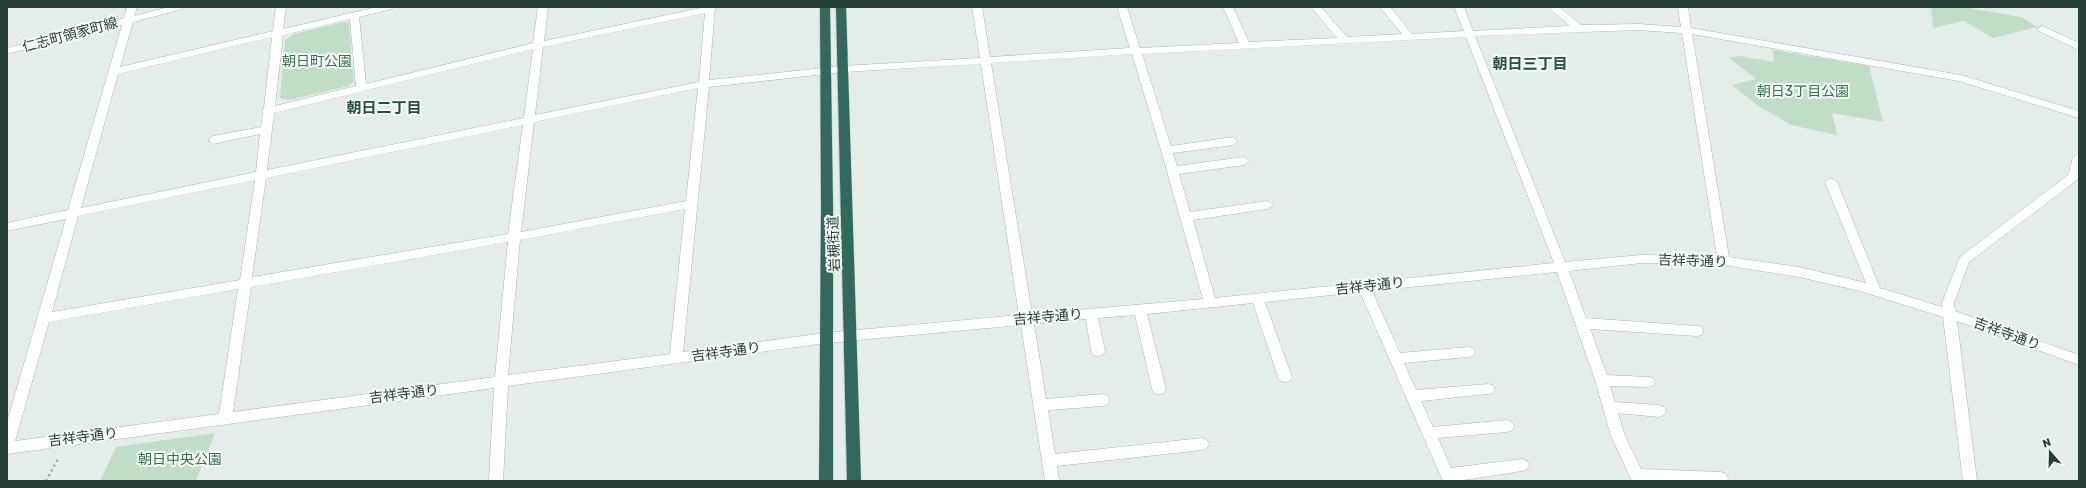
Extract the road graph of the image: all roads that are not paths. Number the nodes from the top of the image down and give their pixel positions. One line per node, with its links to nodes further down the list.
1 (132, 7): 18 (street)
2 (180, 7): 18 (street, 仁志町領家町線)
3 (281, 7): 22 (street)
4 (389, 7): 17 (street)
5 (543, 7): 26 (street)
6 (825, 7): 33 (highway, 岩槻街道)
7 (841, 7): 32 (highway, 岩槻街道)
8 (977, 7): 31 (street)
9 (1122, 7): 29 (street)
10 (1228, 7): 27 (street)
11 (1316, 7): 25 (street)
12 (1384, 7): 24 (street)
13 (1459, 7): 23 (street)
14 (1554, 7): 19 (street)
15 (1683, 7): 21 (street)
16 (710, 8): 26 (street); 35 (street)
17 (354, 15): 22 (street); 36 (street)
18 (128, 20): 30 (street, 仁志町領家町線); 34 (street)
19 (1579, 28): 21 (street); 23 (street)
20 (2042, 29): 28 (street)
21 (1686, 30): 38 (street); 55 (street)
22 (278, 34): 34 (street); 37 (street)
23 (1469, 34): 24 (street); 56 (street)
24 (1409, 37): 25 (street)
25 (1344, 40): 27 (street)
26 (538, 45): 36 (street); 39 (street)
27 (1245, 45): 29 (street)
28 (2079, 47)
29 (1136, 51): 31 (street); 43 (street)
30 (7, 52)
31 (985, 60): 32 (street); 66 (street)
32 (843, 69): 33 (street); 69 (highway, 岩槻街道)
33 (824, 71): 35 (street); 70 (highway, 岩槻街道)
34 (113, 72): 51 (street)
35 (704, 84): 39 (street); 49 (street)
36 (361, 88): 37 (street)
37 (267, 111): 40 (street)
38 (2079, 115)
39 (529, 120): 47 (street); 54 (street)
40 (265, 130): 41 (street); 47 (street)
41 (213, 140)
42 (1233, 141): 43 (street)
43 (1166, 150): 46 (street)
44 (2079, 157): 64 (street)
45 (1244, 161): 46 (street)
46 (1172, 171): 52 (street)
47 (261, 176): 51 (street); 57 (street)
48 (1831, 182): 59 (street)
49 (692, 204): 54 (street); 73 (street)
50 (1267, 205): 52 (street)
51 (74, 214): 53 (street); 65 (street)
52 (1186, 217): 61 (street)
53 (7, 228)
54 (514, 237): 57 (street); 78 (street)
55 (1724, 262): 56 (street, 吉祥寺通り); 59 (street, 吉祥寺通り)
56 (1561, 267): 58 (street, 吉祥寺通り); 67 (street)
57 (245, 283): 65 (street); 87 (street)
58 (1364, 287): 60 (street, 吉祥寺通り); 74 (street)
59 (1875, 290): 64 (street, 吉祥寺通り)
60 (1257, 298): 61 (street, 吉祥寺通り); 76 (street)
61 (1210, 303): 62 (street, 吉祥寺通り)
62 (1140, 309): 63 (street, 吉祥寺通り); 80 (street)
63 (1091, 313): 66 (street, 吉祥寺通り); 71 (street)
64 (1950, 314): 75 (street, 吉祥寺通り); 97 (street)
65 (43, 318): 91 (street)
66 (1027, 319): 69 (street, 吉祥寺通り); 84 (street)
67 (1582, 323): 68 (street); 77 (street)
68 (1697, 331)
69 (852, 335): 70 (street, 吉祥寺通り); 100 (highway, 岩槻街道)
70 (826, 338): 73 (street, 吉祥寺通り); 99 (highway, 岩槻街道)
71 (1098, 351)
72 (1468, 352): 74 (street)
73 (676, 358): 78 (street, 吉祥寺通り)
74 (1395, 359): 82 (street)
75 (2079, 360)
76 (1285, 377)
77 (1602, 380): 79 (street); 85 (street)
78 (501, 382): 87 (street, 吉祥寺通り); 98 (street)
79 (1648, 382)
80 (1159, 389)
81 (1488, 389): 82 (street)
82 (1412, 396): 89 (street)
83 (1102, 400): 84 (street)
84 (1040, 405): 92 (street)
85 (1611, 407): 86 (street); 95 (street)
86 (1660, 411)
87 (225, 420): 91 (street, 吉祥寺通り)
88 (1506, 426): 89 (street)
89 (1428, 433): 94 (street)
90 (1202, 444): 92 (street)
91 (7, 447)
92 (1049, 460): 101 (street)
93 (1522, 465): 94 (street)
94 (1448, 478)
95 (1637, 478): 96 (street)
96 (1721, 478)
97 (1974, 480)
98 (496, 481)
99 (826, 481)
100 (854, 481)
101 (1052, 481)

